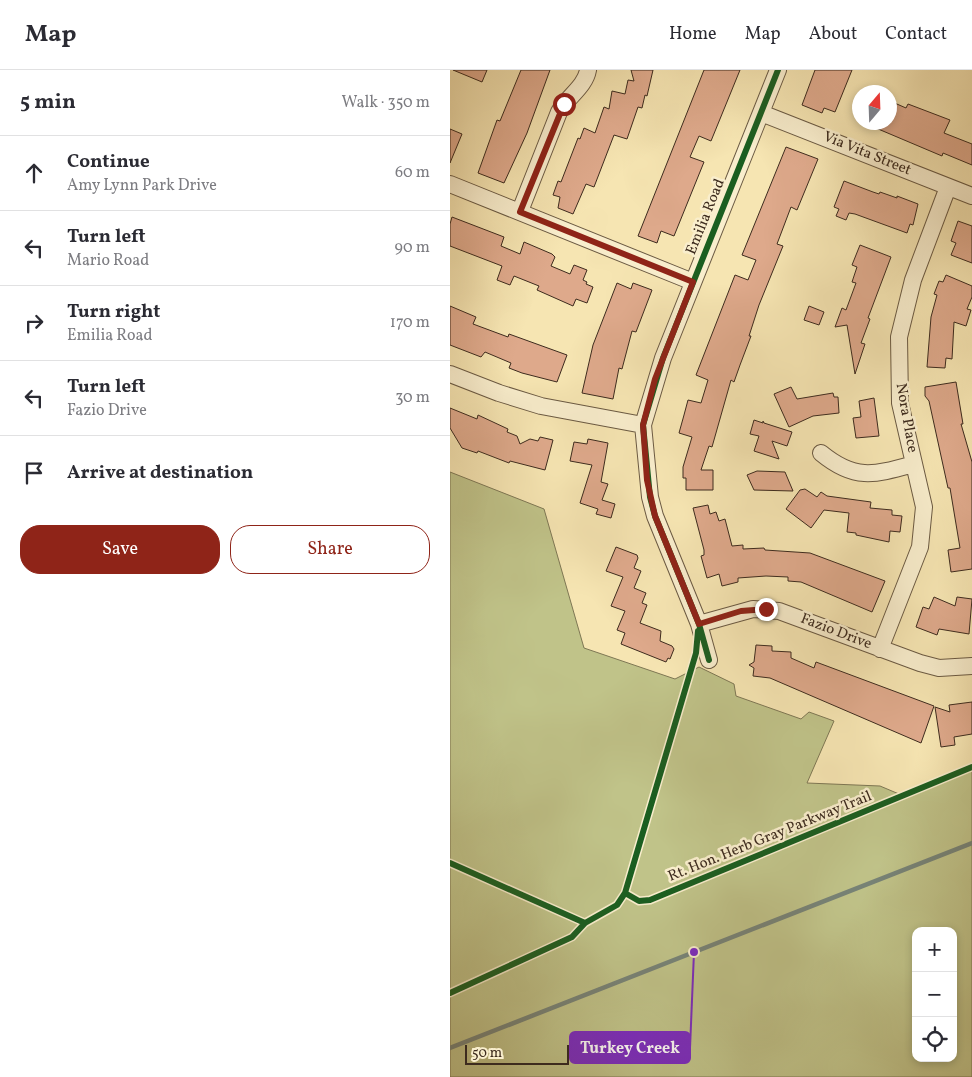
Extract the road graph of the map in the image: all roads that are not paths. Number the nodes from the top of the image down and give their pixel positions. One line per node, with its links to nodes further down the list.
1 (588, 70): 7 (street)
2 (778, 70): 3 (street, Emilia Road)
3 (762, 113): 5 (street, Via Vita Street); 8 (street, Emilia Road)
4 (450, 184): 7 (street)
5 (948, 187): 6 (street, Via Vita Street); 12 (street, Nora Place)
6 (972, 196)
7 (520, 212): 8 (street)
8 (693, 282): 10 (street, Emilia Road)
9 (450, 374): 10 (street)
10 (643, 425): 13 (street, Emilia Road)
11 (822, 452): 12 (street)
12 (914, 464): 14 (street, Nora Place)
13 (699, 624): 14 (street, Fazio Drive); 15 (street, Emilia Road)
14 (880, 649): 16 (street, Fazio Drive)
15 (708, 660)
16 (972, 666)

